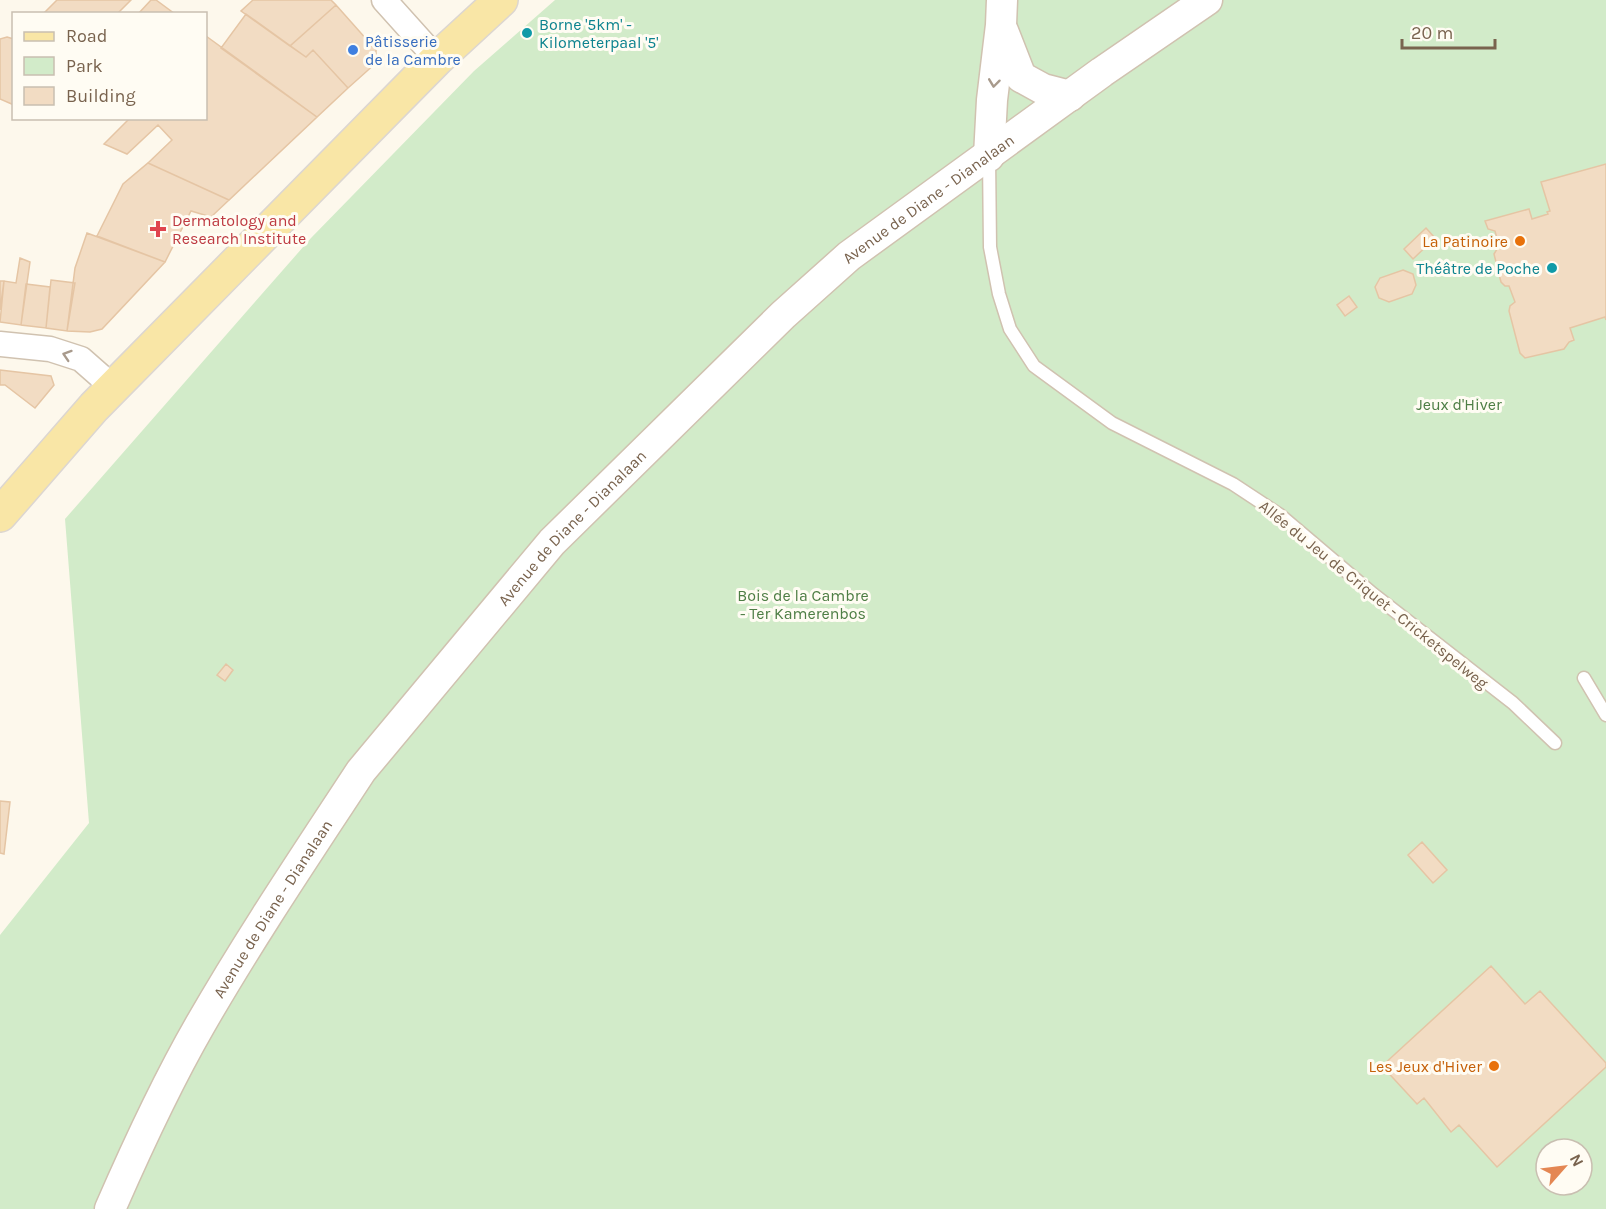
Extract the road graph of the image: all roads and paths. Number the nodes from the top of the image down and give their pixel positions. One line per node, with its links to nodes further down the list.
1 (384, 0): 5 (street)
2 (501, 0): 5 (main road)
3 (1207, 0): 6 (street, Avenue de Diane - Dianalaan)
4 (1002, 13): 6 (street); 7 (street, one-way to 7)
5 (437, 59): 9 (main road)
6 (1070, 96): 7 (street, Avenue de Diane - Dianalaan)
7 (989, 156): 13 (lane, Allée du Jeu de Criquet - Cricketspelweg); 14 (street, Avenue de Diane - Dianalaan)
8 (0, 344): 9 (street, one-way to 8)
9 (114, 388): 10 (main road)
10 (0, 515)
11 (1584, 678): 12 (lane)
12 (1606, 715)
13 (1556, 743)
14 (110, 1209)

